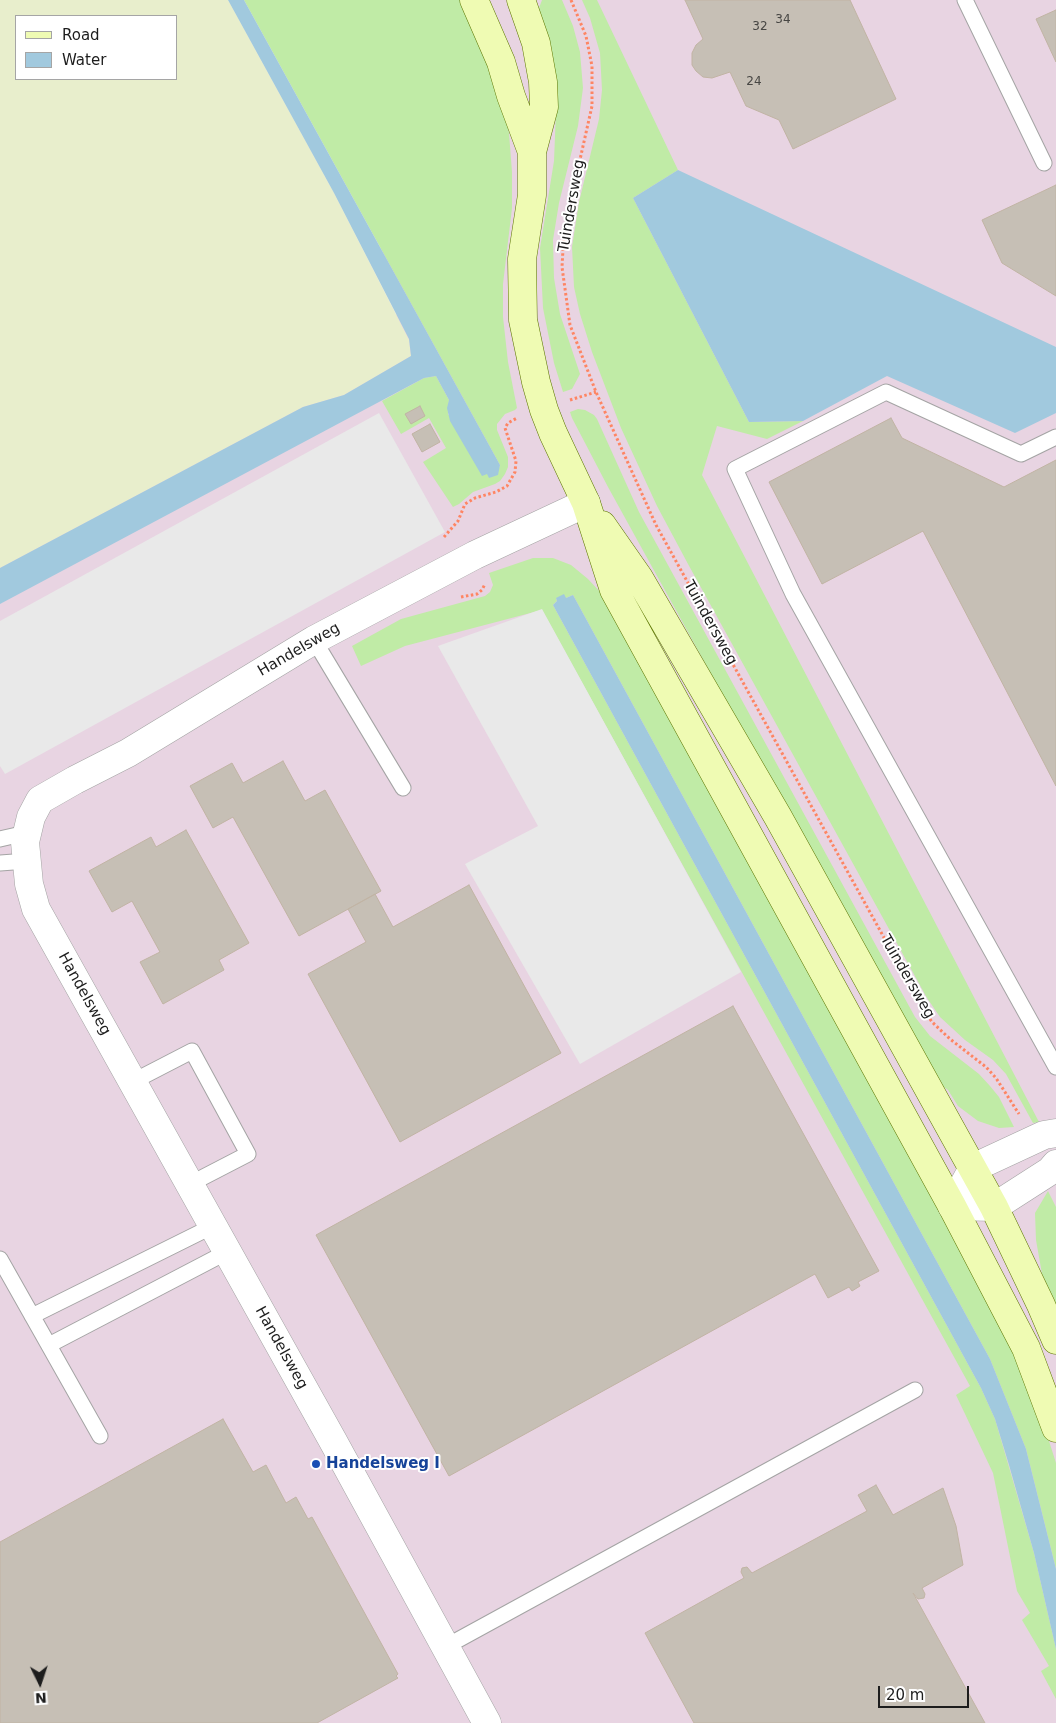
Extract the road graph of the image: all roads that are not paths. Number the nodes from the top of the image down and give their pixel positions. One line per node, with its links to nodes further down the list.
1 (474, 0): 4 (main road)
2 (521, 0): 4 (main road)
3 (965, 0): 5 (lane)
4 (532, 152): 7 (main road)
5 (1044, 163)
6 (1056, 437): 14 (lane)
7 (586, 504): 8 (street, Handelsweg); 18 (main road); 20 (main road)
8 (314, 640): 9 (lane); 10 (street, Handelsweg)
9 (403, 788)
10 (26, 833): 11 (lane); 12 (street, Handelsweg)
11 (0, 839)
12 (27, 861): 13 (lane); 15 (street, Handelsweg)
13 (0, 863)
14 (1056, 1067)
15 (132, 1082): 19 (street, Handelsweg); 19 (lane)
16 (1044, 1136): 18 (street)
17 (1056, 1164): 21 (street)
18 (973, 1168): 20 (street); 21 (main road)
19 (190, 1184): 22 (street, Handelsweg)
20 (952, 1206): 21 (street); 29 (main road)
21 (994, 1207): 26 (main road)
22 (213, 1226): 23 (street, Handelsweg); 25 (lane)
23 (227, 1252): 27 (lane); 31 (street, Handelsweg)
24 (0, 1259): 25 (lane)
25 (32, 1316): 27 (lane)
26 (1056, 1340)
27 (48, 1345): 30 (lane)
28 (915, 1390): 31 (lane)
29 (1056, 1428)
30 (100, 1436)
31 (445, 1647): 32 (street, Handelsweg)
32 (487, 1723)

